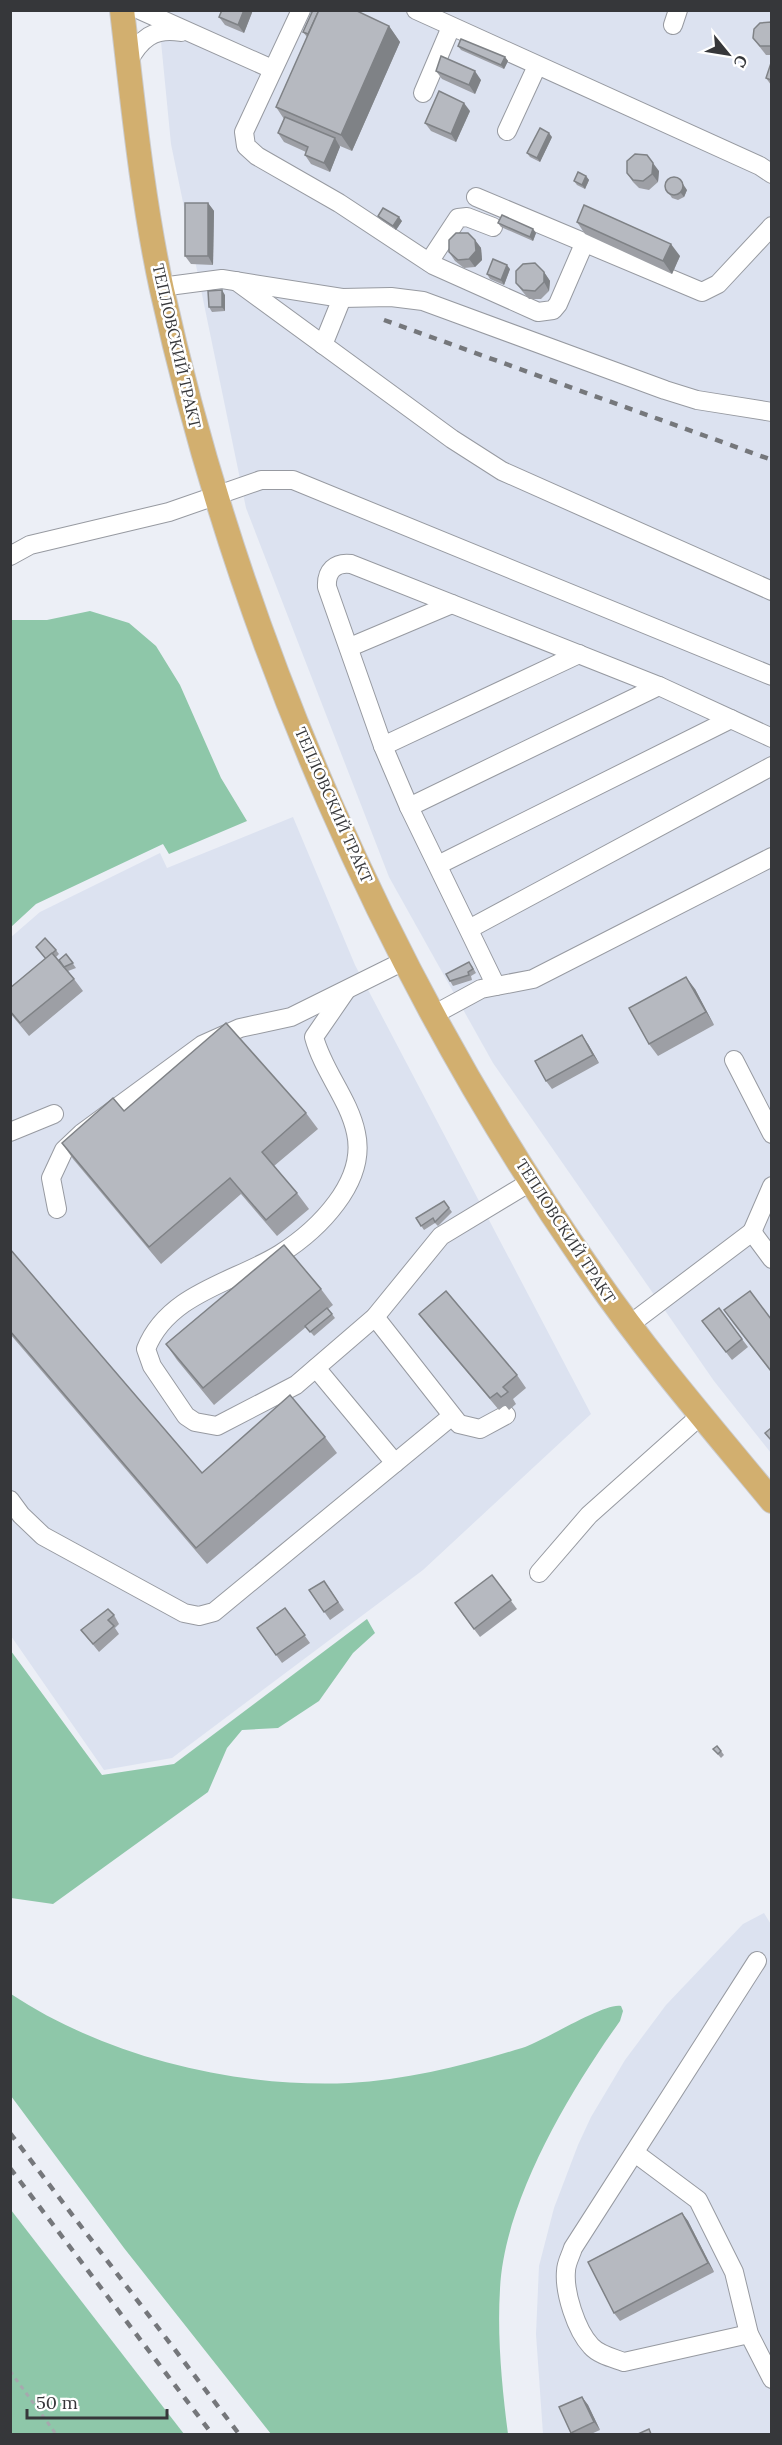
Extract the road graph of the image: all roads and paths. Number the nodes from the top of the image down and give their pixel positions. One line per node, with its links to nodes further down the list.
1 (122, 10): 7 (main road, ТЕПЛОВСКИЙ ТРАКТ)
2 (140, 10): 6 (lane)
3 (301, 10): 9 (lane)
4 (416, 10): 5 (lane)
5 (451, 27): 8 (lane); 10 (lane)
6 (192, 33): 7 (lane); 9 (lane)
7 (128, 62): 19 (main road, ТЕПЛОВСКИЙ ТРАКТ)
8 (537, 66): 11 (lane); 12 (lane)
9 (272, 69): 17 (lane)
10 (423, 93)
11 (507, 131)
12 (771, 174)
13 (476, 197): 16 (lane)
14 (771, 226): 16 (lane)
15 (493, 227): 17 (lane)
16 (584, 244): 17 (lane)
17 (429, 262)
18 (233, 279): 19 (lane); 20 (lane); 21 (lane)
19 (161, 287): 23 (main road, ТЕПЛОВСКИЙ ТРАКТ)
20 (342, 298): 21 (lane); 22 (lane)
21 (323, 345): 27 (lane)
22 (771, 412)
23 (215, 496): 25 (lane); 31 (lane); 41 (main road, ТЕПЛОВСКИЙ ТРАКТ)
24 (10, 541): 25 (lane)
25 (30, 545): 26 (lane)
26 (10, 556)
27 (771, 591)
28 (452, 604): 29 (lane); 29 (lane); 30 (lane)
29 (350, 647): 35 (lane)
30 (579, 654): 32 (lane); 35 (lane)
31 (771, 676)
32 (659, 686): 33 (lane); 37 (lane)
33 (731, 719): 34 (lane); 39 (lane)
34 (771, 738)
35 (383, 746): 37 (lane)
36 (771, 766): 40 (lane)
37 (410, 807): 39 (lane)
38 (771, 857): 42 (lane)
39 (438, 865): 40 (lane)
40 (469, 929): 42 (lane)
41 (406, 960): 43 (lane); 44 (main road, ТЕПЛОВСКИЙ ТРАКТ)
42 (496, 986): 44 (lane)
43 (345, 992): 51 (lane); 56 (lane)
44 (435, 1014): 49 (main road, ТЕПЛОВСКИЙ ТРАКТ)
45 (734, 1060): 48 (lane)
46 (54, 1114): 47 (lane)
47 (10, 1132)
48 (771, 1134)
49 (532, 1181): 54 (lane); 55 (main road, ТЕПЛОВСКИЙ ТРАКТ)
50 (771, 1185): 52 (lane)
51 (57, 1209)
52 (752, 1232): 53 (lane); 55 (lane)
53 (771, 1259)
54 (375, 1317): 56 (lane); 58 (lane)
55 (629, 1325): 59 (main road, ТЕПЛОВСКИЙ ТРАКТ)
56 (316, 1368): 60 (lane)
57 (506, 1415): 58 (lane)
58 (452, 1416): 60 (lane)
59 (700, 1416): 62 (main road, ТЕПЛОВСКИЙ ТРАКТ); 63 (lane)
60 (395, 1463): 61 (lane)
61 (10, 1500)
62 (771, 1501)
63 (539, 1573)
64 (757, 1961): 65 (lane)
65 (635, 2153): 66 (lane); 66 (lane)
66 (749, 2334): 68 (lane)
67 (10, 2371): 69 (path)
68 (771, 2379)
69 (56, 2434)

